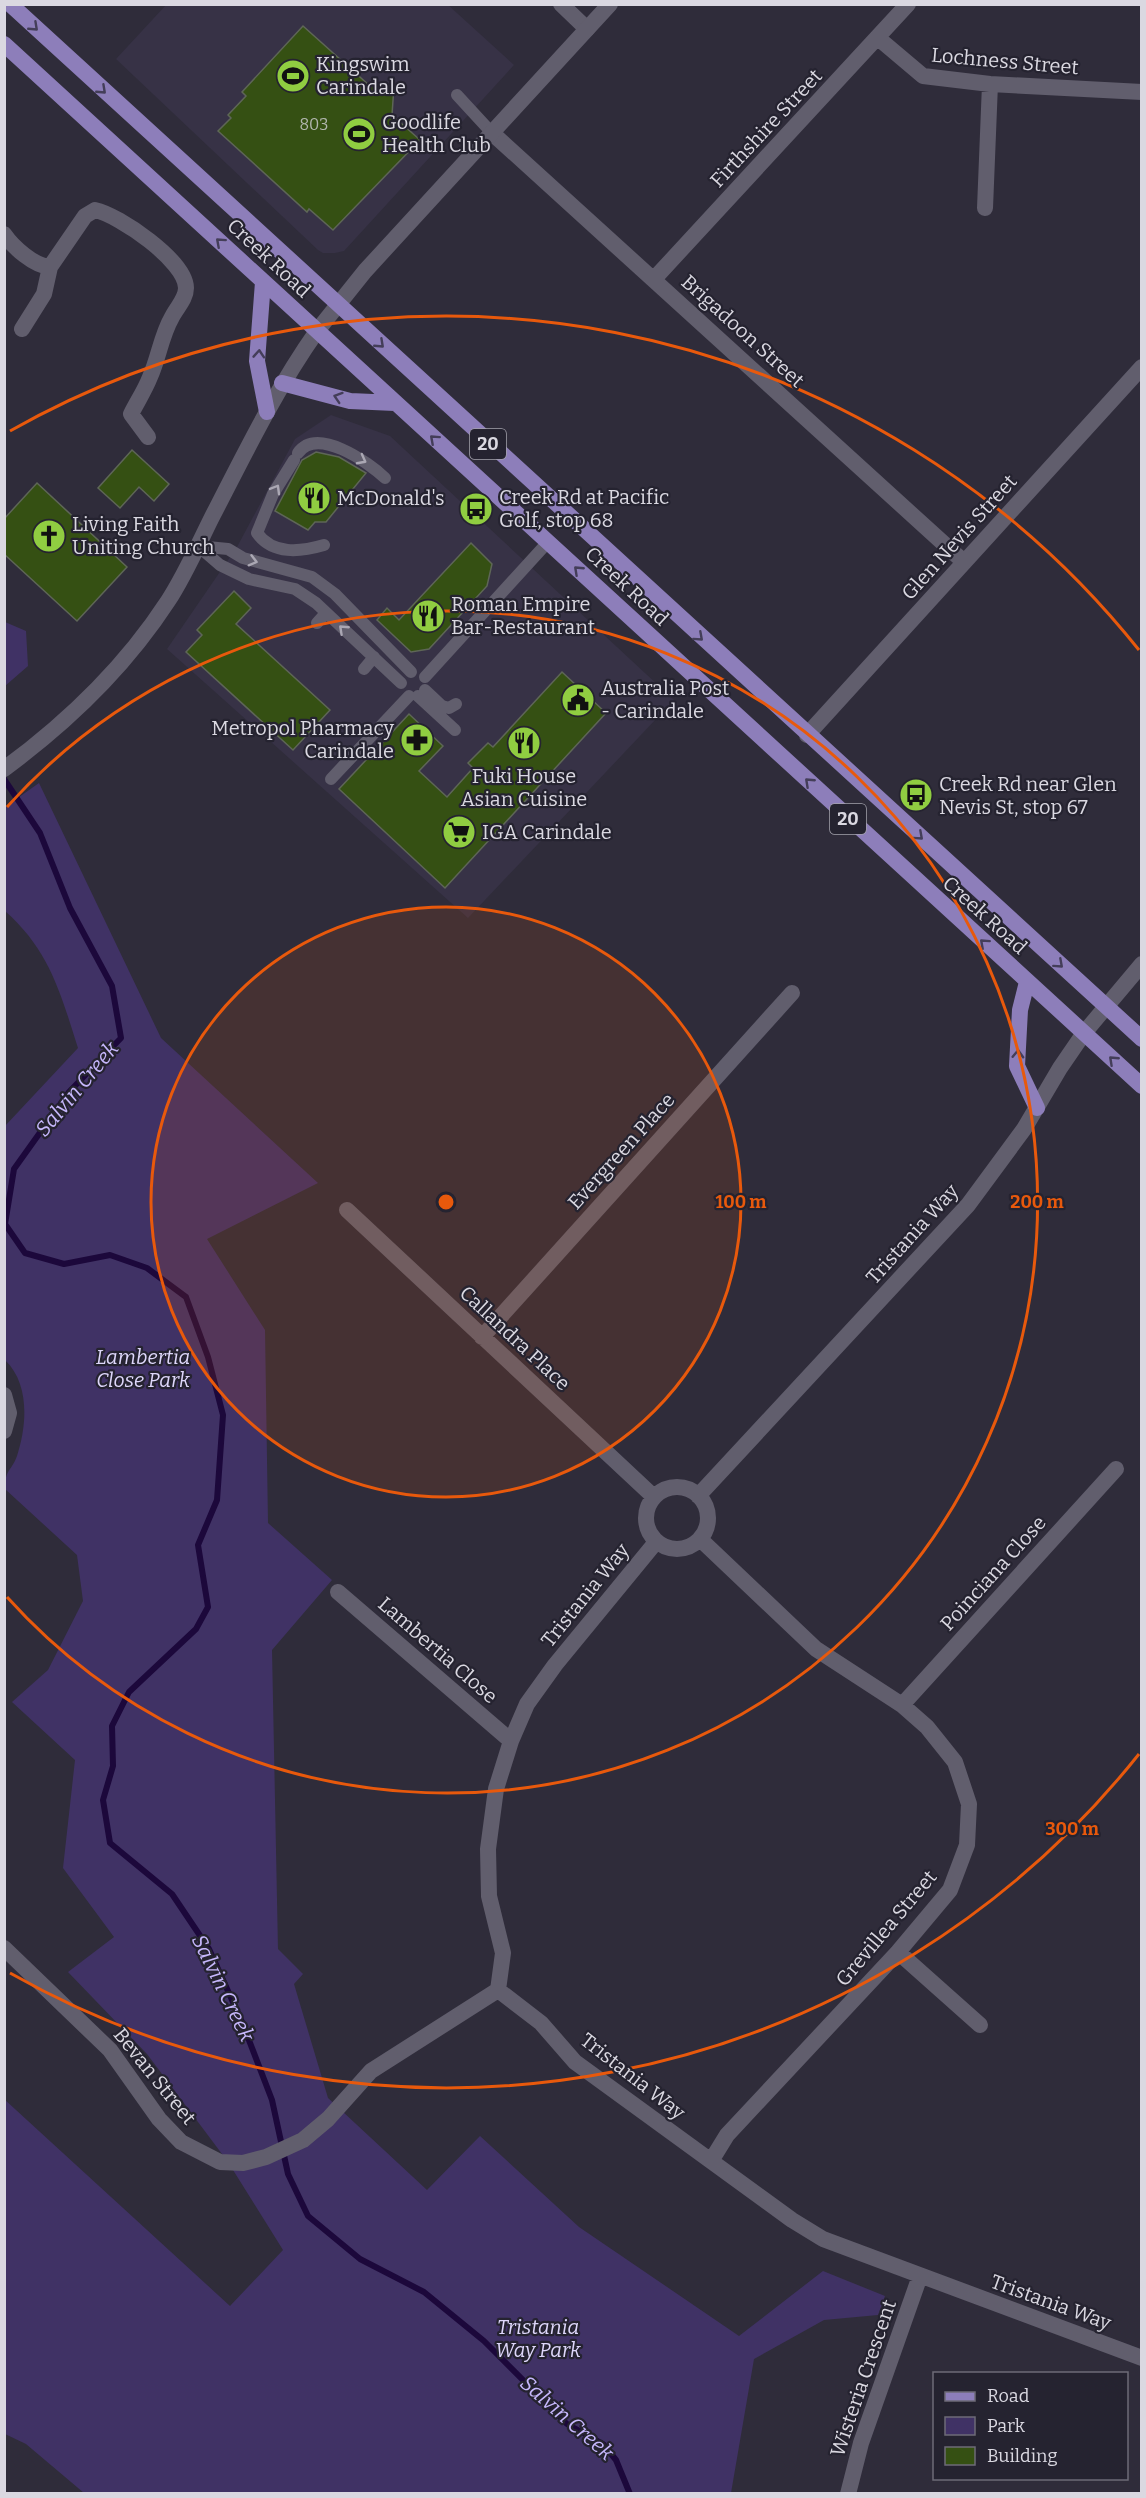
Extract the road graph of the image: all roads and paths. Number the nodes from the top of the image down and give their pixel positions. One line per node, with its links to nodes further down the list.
1 (10, 4): 17 (main road, Creek Road / 20, one-way to 17)
2 (561, 4): 5 (street)
3 (610, 4): 5 (street)
4 (908, 4): 6 (street, Firthshire Street)
5 (587, 29): 11 (street)
6 (878, 38): 8 (street, Lochness Street); 15 (street, Firthshire Street)
7 (4, 44): 16 (main road, Creek Road / 20, one-way to 7)
8 (990, 84): 9 (street, Lochness Street); 12 (street)
9 (1142, 92)
10 (457, 95): 11 (lane)
11 (492, 133): 15 (street, Brigadoon Street); 17 (street)
12 (985, 208)
13 (4, 234): 14 (street)
14 (50, 267): 18 (street); 24 (street)
15 (654, 279): 29 (street, Brigadoon Street)
16 (263, 282): 19 (main road, Creek Road / 20); 23 (main road, one-way to 16)
17 (337, 305): 19 (street); 40 (main road, Creek Road / 20, one-way to 40)
18 (22, 329)
19 (317, 331): 21 (street); 22 (main road, Creek Road / 20)
20 (1142, 367): 29 (street, Glen Nevis Street)
21 (282, 383): 22 (main road, one-way to 21); 23 (street)
22 (395, 403): 26 (main road, Creek Road / 20, one-way to 22)
23 (267, 412): 28 (street)
24 (148, 437)
25 (386, 478): 27 (lane, one-way to 25)
26 (548, 542): 35 (lane); 44 (main road, Creek Road / 20, one-way to 26)
27 (324, 545)
28 (198, 546): 30 (lane); 34 (lane, one-way to 34); 41 (street)
29 (964, 562): 40 (street, Glen Nevis Street)
30 (326, 613): 31 (lane); 32 (lane, one-way to 30)
31 (317, 623)
32 (374, 657): 33 (lane); 36 (lane)
33 (364, 669)
34 (411, 672)
35 (424, 677)
36 (401, 683)
37 (417, 694): 38 (lane); 39 (lane); 42 (lane)
38 (456, 704)
39 (454, 730)
40 (807, 735): 46 (main road, Creek Road / 20, one-way to 46)
41 (4, 769)
42 (332, 779)
43 (1142, 964): 46 (street, Tristania Way)
44 (1027, 982): 47 (main road, Creek Road / 20); 50 (main road, one-way to 44)
45 (792, 993): 52 (street, Evergreen Place)
46 (1106, 1005): 47 (street, Tristania Way); 48 (main road, Creek Road / 20)
47 (1084, 1034): 49 (main road, Creek Road / 20, one-way to 47); 50 (street, Tristania Way)
48 (1142, 1039)
49 (1142, 1086)
50 (1037, 1108): 56 (street, Tristania Way)
51 (347, 1210): 52 (street, Callandra Place)
52 (482, 1337): 57 (street, Callandra Place)
53 (4, 1395): 54 (street)
54 (4, 1431)
55 (1116, 1469): 61 (street, Poinciana Close)
56 (698, 1496): 57 (street); 58 (street)
57 (654, 1497): 59 (street)
58 (700, 1539): 59 (street); 61 (street, Grevillea Street)
59 (656, 1542): 62 (street, Tristania Way)
60 (338, 1592): 62 (street, Lambertia Close)
61 (902, 1705): 64 (street, Grevillea Street)
62 (511, 1741): 65 (street, Tristania Way)
63 (4, 1948): 65 (street, Bevan Street)
64 (898, 1952): 66 (street); 67 (street, Grevillea Street)
65 (498, 1990): 67 (street, Tristania Way)
66 (980, 2025)
67 (711, 2162): 68 (street, Tristania Way)
68 (920, 2276): 69 (street, Tristania Way); 70 (street, Wisteria Crescent)
69 (1142, 2358)
70 (848, 2493)

